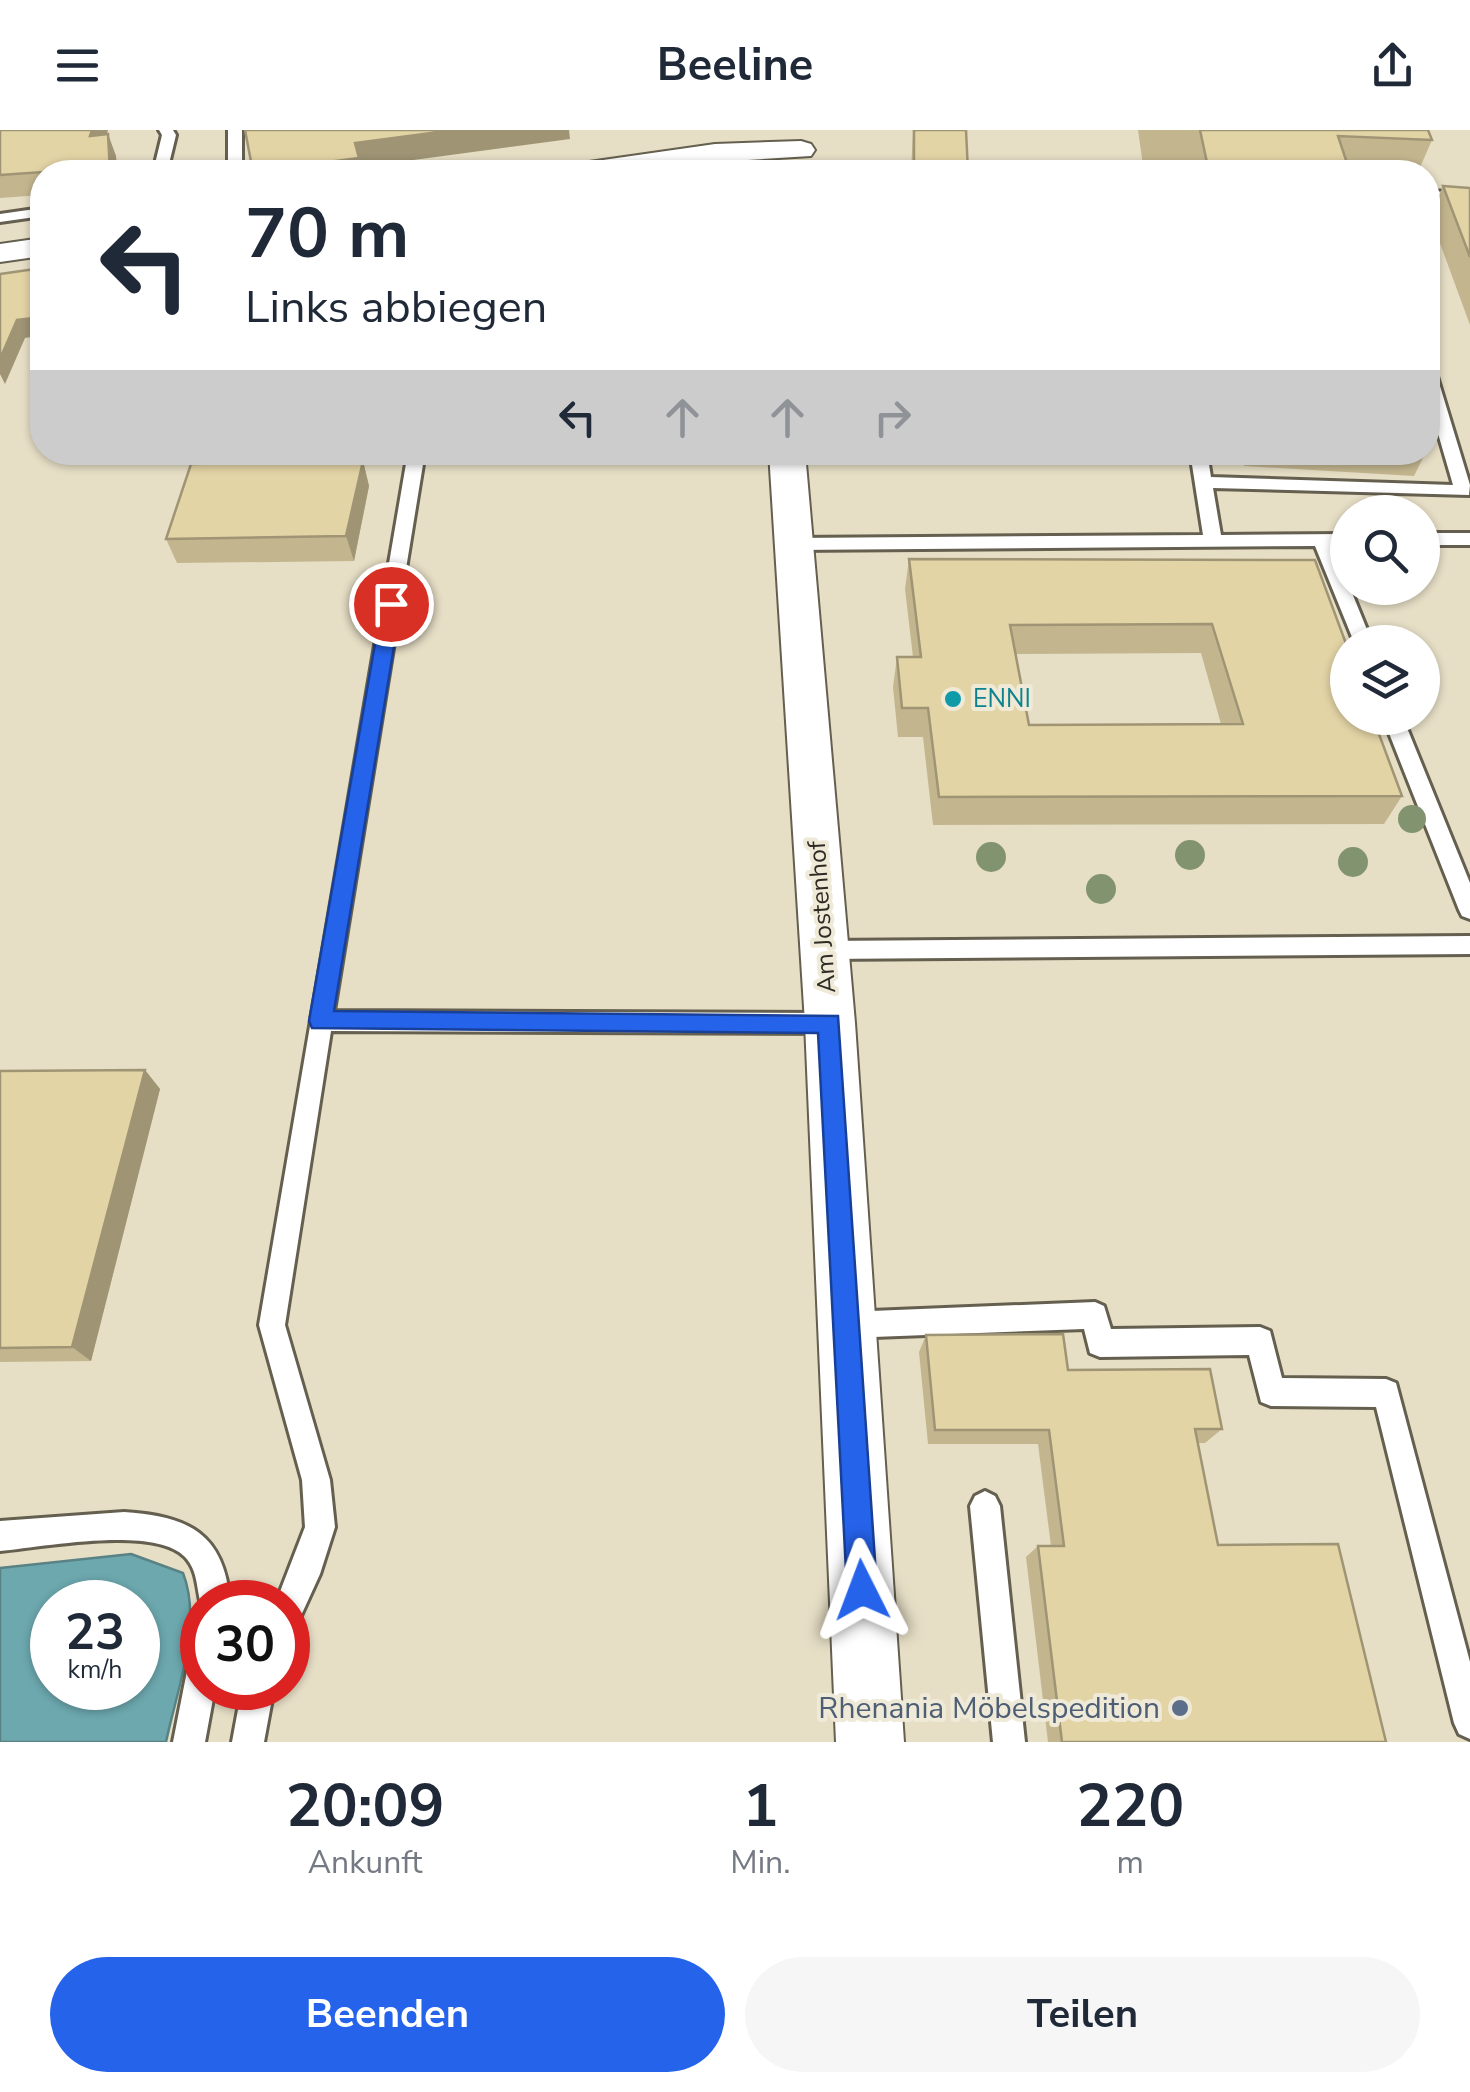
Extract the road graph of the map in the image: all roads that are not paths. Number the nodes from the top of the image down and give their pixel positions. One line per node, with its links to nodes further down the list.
1 (166, 130): 4 (lane)
2 (235, 130): 5 (lane)
3 (801, 151): 6 (street)
4 (163, 160)
5 (235, 160)
6 (666, 160)
7 (1440, 196): 8 (lane)
8 (1470, 197)
9 (30, 214): 10 (lane)
10 (0, 218)
11 (30, 249): 12 (street)
12 (0, 253)
13 (1440, 413): 17 (lane)
14 (415, 465): 29 (lane)
15 (787, 465): 23 (street, Am Jostenhof)
16 (1200, 465): 17 (lane)
17 (1203, 482): 22 (lane)
18 (1440, 539): 19 (lane)
19 (1470, 539)
20 (1322, 540): 21 (lane); 22 (lane); 24 (lane)
21 (1330, 540)
22 (1213, 541): 23 (lane)
23 (793, 544): 28 (street, Am Jostenhof)
24 (1356, 625)
25 (1400, 735): 26 (lane)
26 (1470, 910)
27 (1470, 944): 28 (lane)
28 (824, 950): 30 (street, Am Jostenhof)
29 (321, 1021): 30 (lane); 35 (lane)
30 (830, 1023): 31 (street, Am Jostenhof)
31 (847, 1325): 38 (lane); 41 (street, Am Jostenhof)
32 (985, 1506): 42 (lane)
33 (0, 1536): 34 (lane)
34 (212, 1580)
35 (299, 1580)
36 (195, 1710): 39 (lane)
37 (254, 1710): 40 (lane)
38 (1470, 1723)
39 (190, 1742)
40 (248, 1742)
41 (870, 1742)
42 (1009, 1742)

